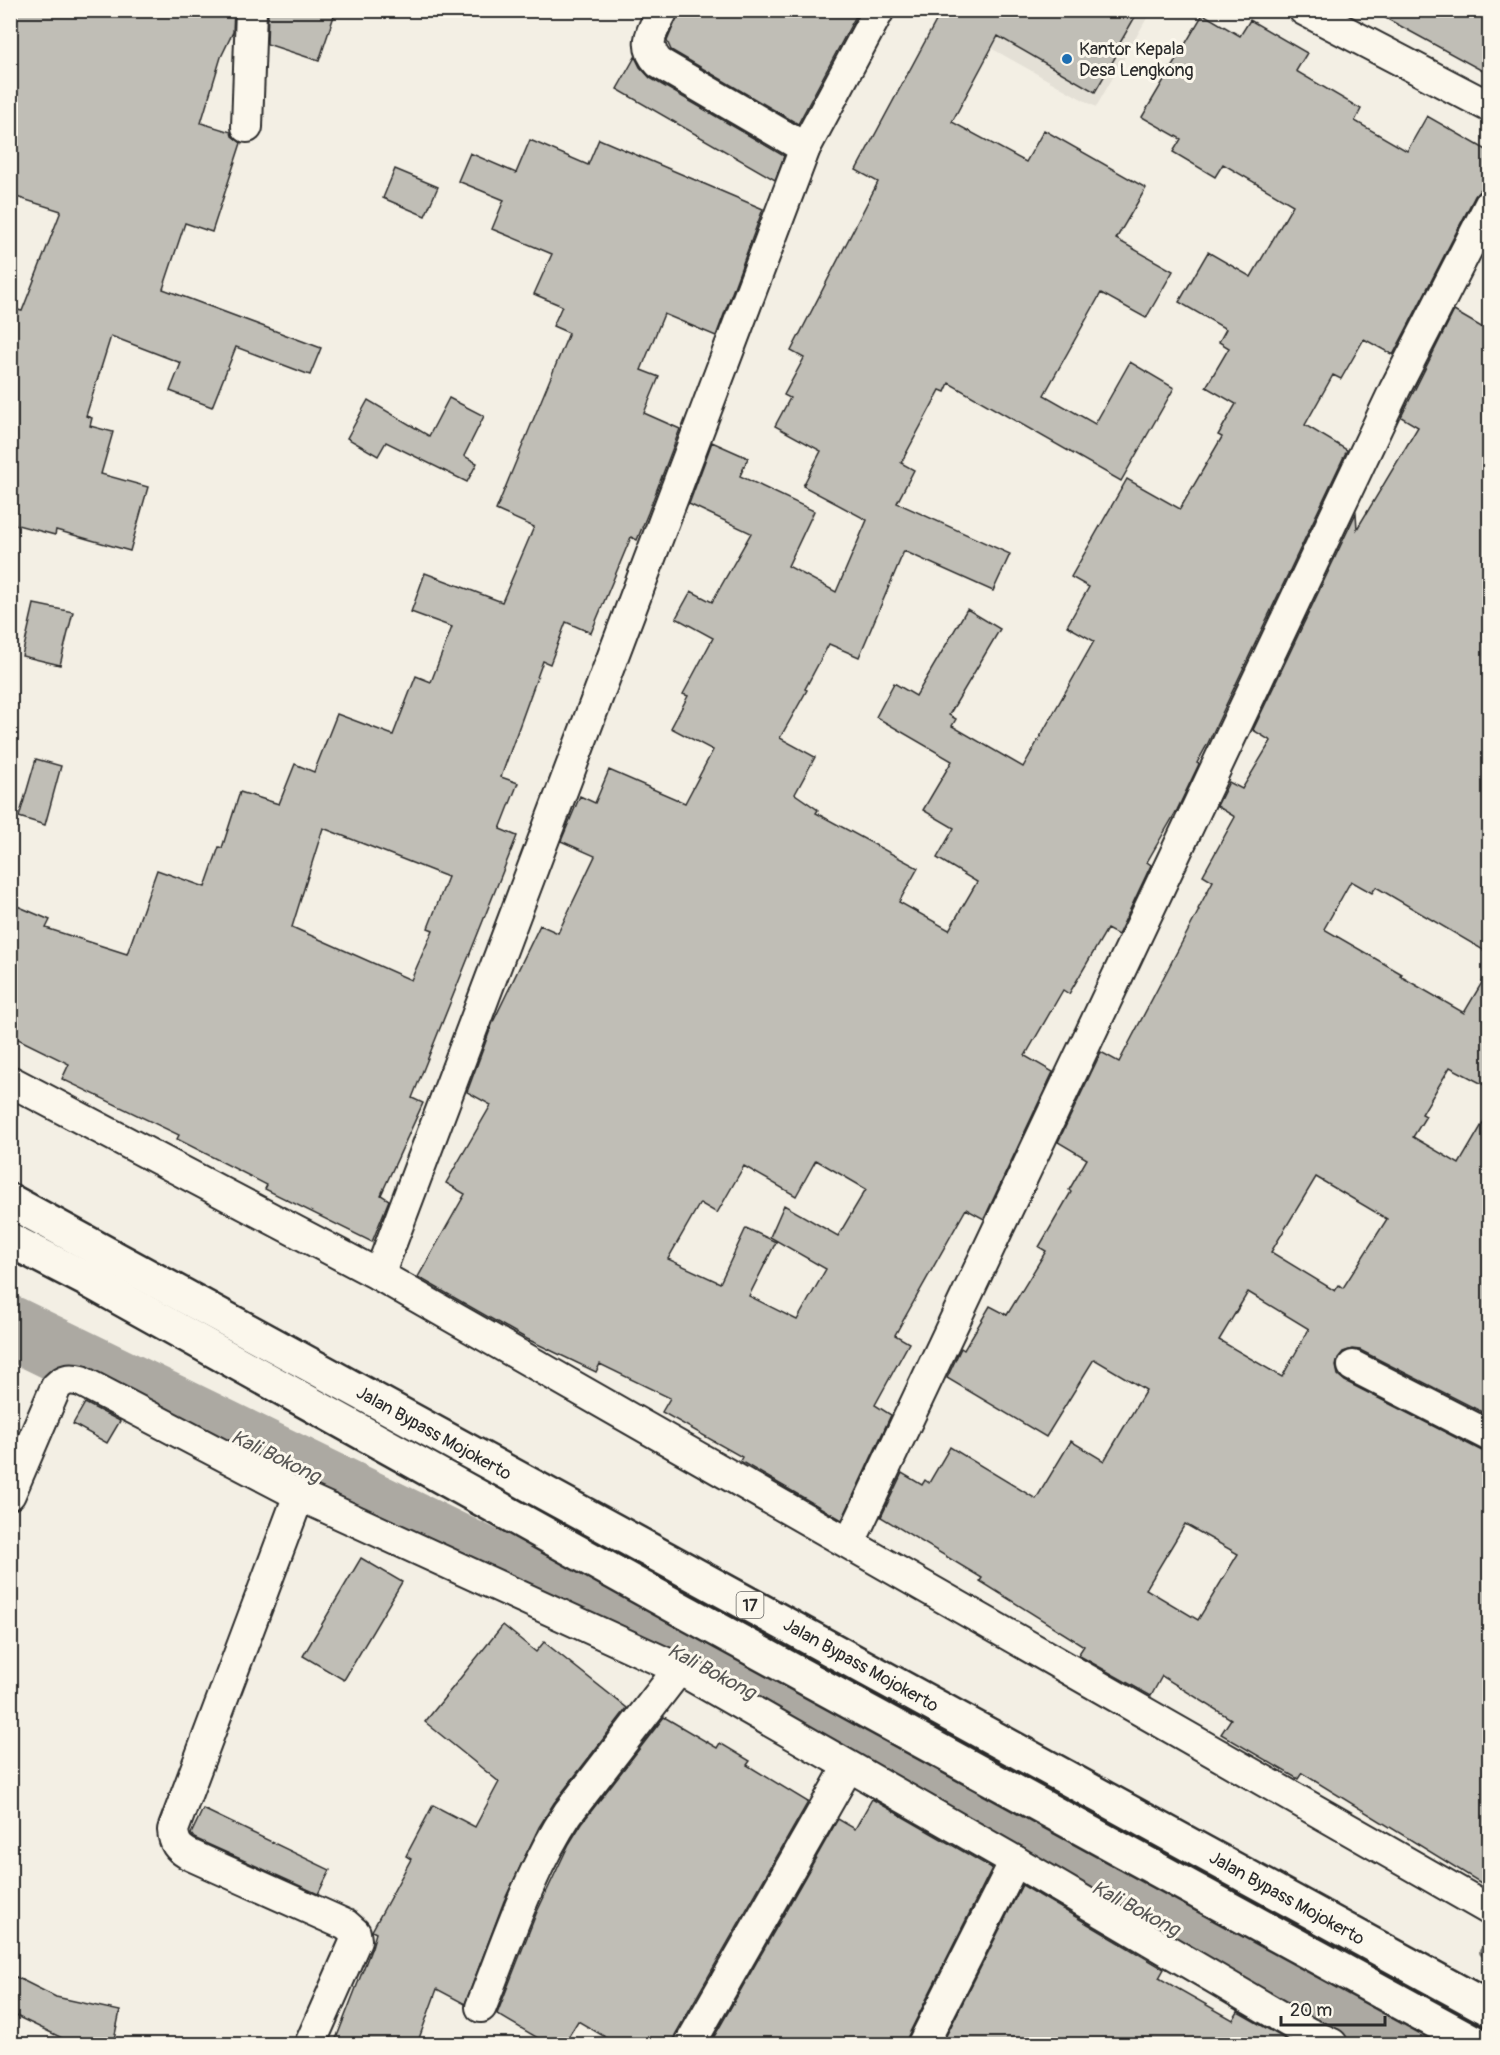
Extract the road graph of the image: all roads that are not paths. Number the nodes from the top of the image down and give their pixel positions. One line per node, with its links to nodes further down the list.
1 (251, 10): 6 (street)
2 (663, 10): 7 (street)
3 (879, 10): 7 (street)
4 (1304, 10): 5 (street)
5 (1490, 107)
6 (247, 127)
7 (805, 148): 12 (street)
8 (1490, 204): 17 (street)
9 (10, 1081): 12 (street)
10 (10, 1201): 23 (highway, Jalan Bypass Mojokerto / 17)
11 (10, 1240): 24 (highway, Jalan Bypass Mojokerto / 17)
12 (379, 1275): 17 (street)
13 (1353, 1365): 14 (street)
14 (1490, 1436)
15 (10, 1494): 16 (street)
16 (298, 1495): 18 (street); 25 (street)
17 (850, 1542): 21 (street)
18 (679, 1670): 19 (street); 22 (street)
19 (848, 1767): 20 (street); 26 (street)
20 (1015, 1862): 27 (street); 28 (street)
21 (1490, 1910)
22 (481, 2007)
23 (1490, 2009)
24 (1479, 2034)
25 (310, 2044)
26 (690, 2044)
27 (923, 2044)
28 (1332, 2044)

